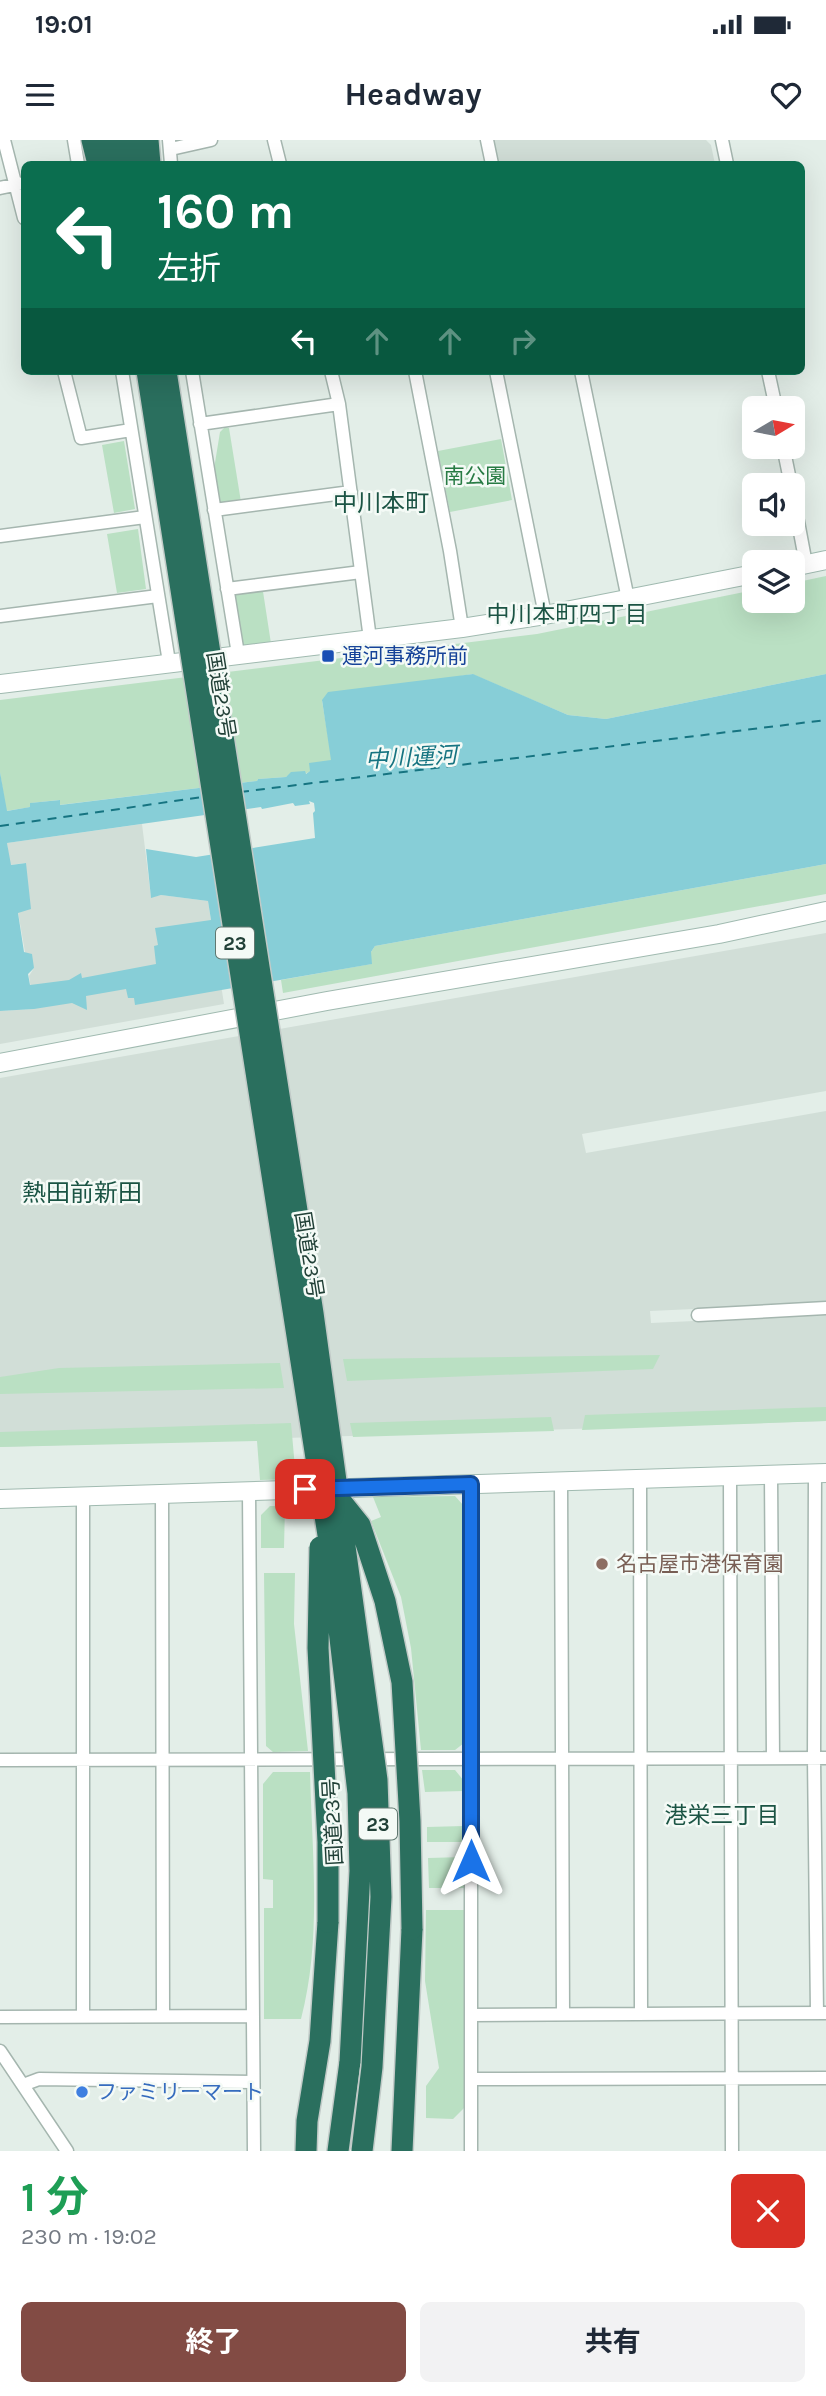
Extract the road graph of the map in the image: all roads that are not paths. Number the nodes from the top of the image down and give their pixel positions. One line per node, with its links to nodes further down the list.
1 (5, 140): 20 (street)
2 (74, 140): 12 (street)
3 (92, 140): 13 (highway)
4 (111, 140): 14 (highway)
5 (130, 140): 15 (highway)
6 (148, 140): 16 (highway)
7 (211, 140): 11 (street)
8 (274, 140): 17 (street)
9 (487, 140): 18 (street)
10 (722, 140): 19 (street)
11 (170, 144)
12 (78, 161)
13 (97, 161)
14 (114, 161)
15 (134, 161)
16 (150, 161)
17 (279, 161)
18 (491, 161)
19 (726, 161)
20 (20, 184): 21 (street)
21 (0, 188)
22 (65, 375): 35 (street)
23 (123, 375): 35 (street)
24 (148, 375): 68 (highway, 国道23号 / 23, bridge)
25 (167, 375): 68 (highway, 国道23号 / 23, bridge)
26 (193, 375): 34 (street)
27 (332, 375): 33 (street)
28 (416, 375): 49 (street)
29 (497, 375): 47 (street)
30 (582, 375): 46 (street)
31 (769, 375): 32 (street)
32 (773, 396)
33 (339, 404): 34 (street); 36 (street)
34 (200, 424): 37 (street)
35 (131, 430): 38 (street)
36 (351, 492): 37 (street); 42 (street)
37 (214, 510): 44 (street)
38 (145, 517): 39 (street); 45 (street)
39 (0, 536)
40 (826, 561): 41 (street)
41 (805, 565)
42 (361, 572): 44 (street); 50 (street)
43 (742, 576): 46 (street)
44 (227, 589): 51 (street)
45 (158, 596): 48 (street); 52 (street)
46 (628, 599): 47 (street)
47 (545, 615): 49 (street)
48 (0, 616)
49 (462, 628): 50 (street)
50 (370, 639): 51 (street)
51 (237, 654): 52 (street)
52 (169, 663): 53 (street)
53 (0, 684)
54 (826, 911): 55 (street)
55 (0, 1063)
56 (826, 1308): 57 (street)
57 (698, 1315)
58 (821, 1473): 59 (street); 72 (street)
59 (771, 1475): 60 (street); 71 (street)
60 (730, 1476): 61 (street); 70 (street)
61 (640, 1479): 62 (street); 69 (street)
62 (561, 1481): 63 (street); 75 (street)
63 (471, 1484): 64 (street); 74 (street)
64 (249, 1491): 65 (street); 73 (street)
65 (162, 1493): 66 (street); 78 (street)
66 (83, 1496): 67 (street); 77 (street)
67 (0, 1499)
68 (332, 1506): 96 (highway, 23, bridge); 97 (highway, 国道23号 / 23, bridge); 98 (highway, 国道23号 / 23, bridge); 99 (highway, 23, bridge)
69 (640, 1758): 70 (street); 75 (street); 83 (street)
70 (730, 1758): 71 (street); 79 (street)
71 (773, 1758): 72 (street)
72 (820, 1758): 80 (street)
73 (251, 1759): 74 (street); 78 (street); 86 (street)
74 (471, 1759): 75 (street); 81 (street)
75 (562, 1759): 82 (street)
76 (0, 1760): 77 (street)
77 (83, 1760): 78 (street); 84 (street)
78 (162, 1760): 85 (street)
79 (731, 2013): 80 (street); 83 (street); 91 (street)
80 (822, 2013)
81 (471, 2014): 82 (street); 90 (street)
82 (563, 2014): 83 (street)
83 (641, 2014)
84 (83, 2016): 85 (street); 87 (street)
85 (163, 2016): 86 (street)
86 (253, 2016): 92 (street)
87 (0, 2017)
88 (0, 2051): 93 (street)
89 (826, 2078): 91 (street)
90 (471, 2079): 91 (street); 100 (street)
91 (731, 2079): 101 (street)
92 (253, 2082): 93 (street); 95 (street)
93 (23, 2085): 94 (street)
94 (67, 2151)
95 (254, 2151)
96 (306, 2151)
97 (338, 2151)
98 (362, 2151)
99 (402, 2151)
100 (471, 2151)
101 (732, 2151)

